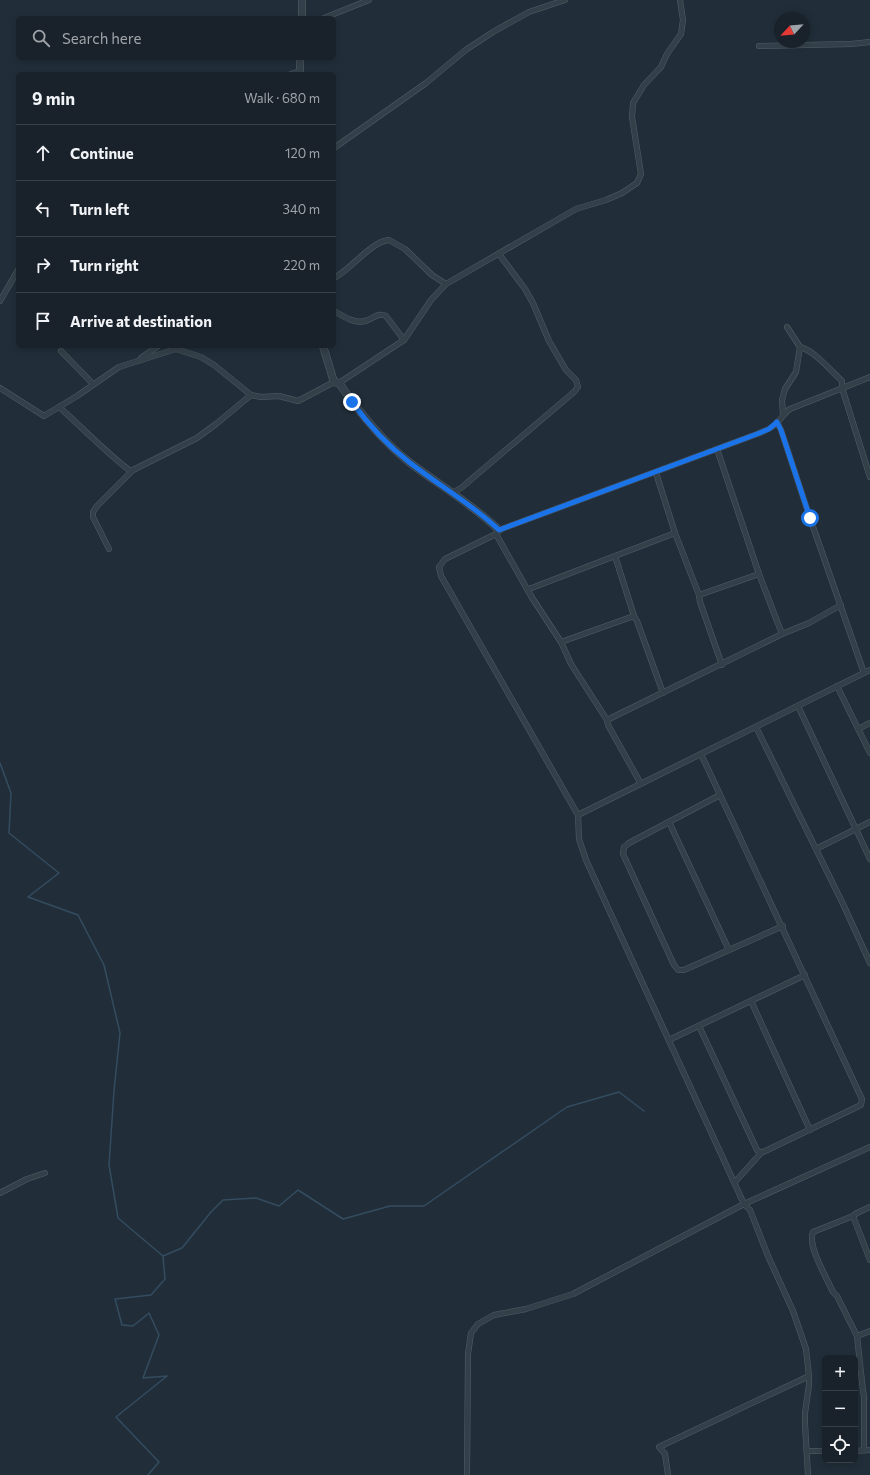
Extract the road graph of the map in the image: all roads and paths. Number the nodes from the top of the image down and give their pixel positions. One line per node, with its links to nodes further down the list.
1 (302, 0): 5 (street)
2 (369, 0): 6 (street)
3 (565, 0): 11 (street)
4 (680, 0): 12 (street)
5 (302, 16)
6 (329, 16)
7 (870, 42): 8 (street)
8 (759, 46)
9 (300, 60): 10 (street)
10 (300, 72)
11 (336, 147)
12 (499, 254): 15 (street); 38 (street)
13 (16, 273): 16 (street)
14 (336, 277): 15 (street)
15 (446, 284): 19 (street)
16 (0, 301)
17 (336, 312): 19 (street)
18 (787, 327): 20 (street)
19 (404, 340): 26 (street)
20 (800, 347): 29 (street); 32 (street)
21 (155, 348): 24 (street)
22 (324, 348): 26 (street)
23 (61, 351): 27 (street)
24 (138, 361): 27 (street); 30 (street)
25 (870, 377): 29 (street)
26 (337, 383): 30 (street); 38 (street)
27 (93, 384): 31 (street)
28 (0, 388): 31 (street)
29 (842, 388): 32 (street); 37 (street)
30 (251, 395): 35 (street)
31 (59, 407): 35 (street)
32 (783, 414): 33 (street)
33 (777, 422): 34 (street); 46 (street)
34 (717, 450): 36 (street); 43 (street)
35 (132, 470): 41 (street)
36 (656, 473): 39 (street); 40 (street)
37 (870, 477)
38 (452, 493): 39 (street)
39 (498, 532): 44 (street); 64 (street)
40 (675, 533): 42 (street); 45 (street)
41 (109, 549)
42 (616, 556): 44 (street); 47 (street)
43 (759, 574): 45 (street); 48 (street)
44 (529, 589): 49 (street)
45 (699, 595): 50 (street)
46 (841, 605): 48 (street); 52 (street)
47 (634, 616): 49 (street); 54 (street)
48 (782, 634): 50 (street)
49 (561, 642): 56 (street)
50 (722, 665): 54 (street)
51 (870, 670): 52 (street)
52 (864, 673): 53 (street)
53 (837, 686): 55 (street); 59 (street)
54 (663, 693): 56 (street)
55 (798, 706): 58 (street); 67 (street)
56 (607, 720): 62 (street)
57 (870, 723): 59 (street)
58 (756, 727): 61 (street); 68 (street)
59 (858, 729): 60 (street)
60 (870, 753)
61 (701, 754): 62 (street); 63 (street)
62 (641, 784): 64 (street)
63 (720, 795): 65 (street); 70 (street)
64 (578, 815): 76 (street)
65 (669, 822): 71 (street); 71 (street)
66 (870, 822): 67 (street)
67 (856, 830): 68 (street); 69 (street)
68 (816, 849): 72 (street)
69 (870, 859)
70 (783, 926): 71 (street); 73 (street)
71 (729, 950)
72 (870, 963)
73 (805, 975): 74 (street); 77 (street)
74 (751, 1001): 75 (street); 77 (street)
75 (699, 1026): 76 (street); 79 (street)
76 (669, 1040): 81 (street)
77 (810, 1130): 79 (street)
78 (870, 1147): 83 (street)
79 (761, 1153): 81 (street)
80 (45, 1173): 82 (street)
81 (735, 1182): 83 (street)
82 (0, 1193)
83 (744, 1204): 89 (street); 95 (street)
84 (870, 1207): 85 (street)
85 (853, 1216): 86 (street); 88 (street)
86 (870, 1260)
87 (870, 1332): 88 (street)
88 (858, 1336): 90 (street)
89 (809, 1376): 92 (street); 96 (street)
90 (864, 1450): 91 (street); 94 (street)
91 (870, 1450)
92 (807, 1451): 93 (street); 97 (street)
93 (822, 1451)
94 (858, 1451)
95 (467, 1475)
96 (668, 1475)
97 (808, 1475)

